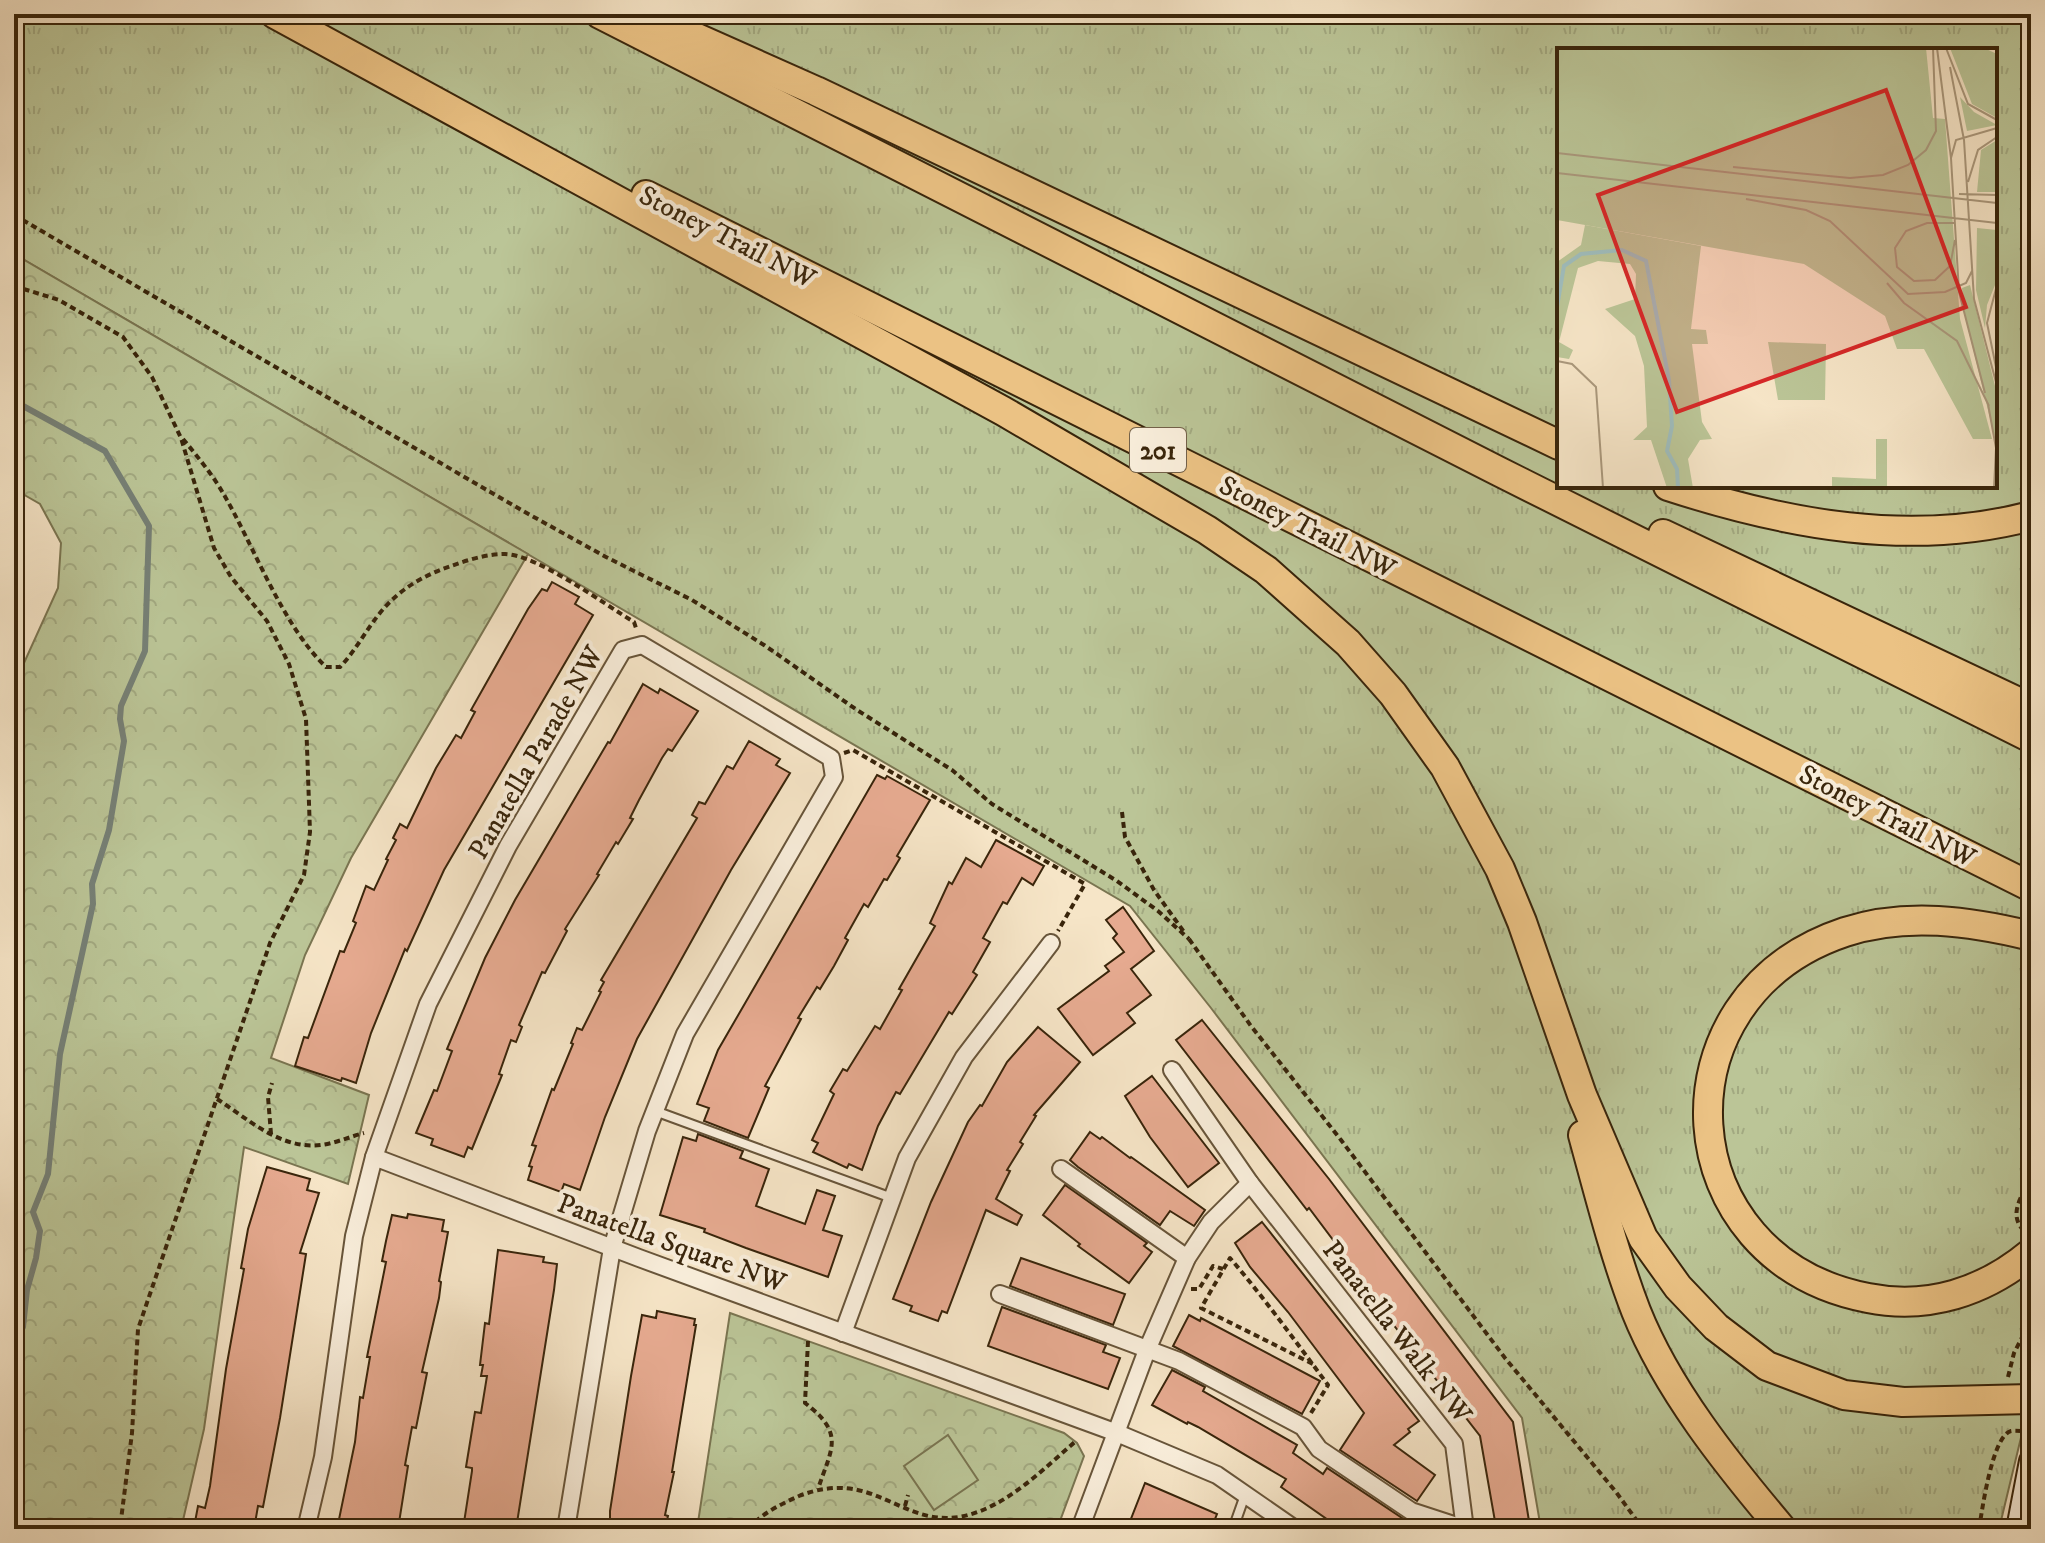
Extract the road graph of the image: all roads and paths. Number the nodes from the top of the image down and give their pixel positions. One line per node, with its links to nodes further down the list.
1 (275, 14): 23 (highway)
2 (284, 14): 17 (highway, Stoney Trail NW / 201)
3 (600, 14): 9 (highway)
4 (643, 14): 8 (highway)
5 (14, 215): 19 (path)
6 (14, 286): 7 (path)
7 (181, 438): 12 (path); 24 (path)
8 (1557, 444)
9 (1500, 472): 13 (highway); 14 (highway)
10 (1675, 488): 11 (highway)
11 (2031, 516)
12 (642, 645): 15 (street, Panatella Parade NW); 28 (street, Panatella Parade NW)
13 (2031, 708)
14 (2031, 738)
15 (831, 758): 20 (path); 25 (street)
16 (1122, 812): 19 (path)
17 (2031, 887)
18 (2031, 936): 33 (highway)
19 (1189, 939): 63 (path)
20 (1051, 943): 32 (street)
21 (1172, 1070): 31 (street, Panatella Walk NW)
22 (272, 1083): 27 (path)
23 (1582, 1095): 45 (highway); 64 (highway)
24 (217, 1099): 27 (path); 56 (path)
25 (655, 1111): 32 (lane); 34 (street)
26 (367, 1132): 27 (path)
27 (271, 1134)
28 (374, 1157): 34 (street, Panatella Square NW); 57 (street)
29 (1061, 1169): 35 (street)
30 (2031, 1180): 33 (path)
31 (1250, 1183): 35 (street); 55 (street, Panatella Walk NW)
32 (893, 1198): 40 (street)
33 (2029, 1243)
34 (612, 1248): 40 (street, Panatella Square NW); 58 (street)
35 (1187, 1258): 42 (street)
36 (1223, 1269): 37 (path); 43 (path); 43 (path)
37 (1191, 1289)
38 (1000, 1294): 42 (street, Panatella Walk NW)
39 (2031, 1320): 44 (path)
40 (843, 1333): 48 (street, Panatella Square NW)
41 (808, 1341): 51 (path)
42 (1147, 1350): 48 (street); 55 (street, Panatella Walk NW)
43 (1313, 1364): 46 (path)
44 (2008, 1380)
45 (2031, 1399)
46 (1312, 1412)
47 (2031, 1431): 65 (path)
48 (1117, 1433): 53 (street, Panatella Square NW); 60 (street)
49 (1076, 1441): 54 (path)
50 (2031, 1461): 66 (main road)
51 (818, 1489): 54 (path); 59 (path)
52 (908, 1495): 54 (path)
53 (1245, 1495): 61 (lane); 62 (street, Panatella Square NW)
54 (905, 1506)
55 (1464, 1528)
56 (117, 1529)
57 (306, 1529)
58 (566, 1529)
59 (748, 1529)
60 (1080, 1529)
61 (1233, 1529)
62 (1295, 1529)
63 (1643, 1529)
64 (1782, 1529)
65 (1979, 1529)
66 (2018, 1529)

